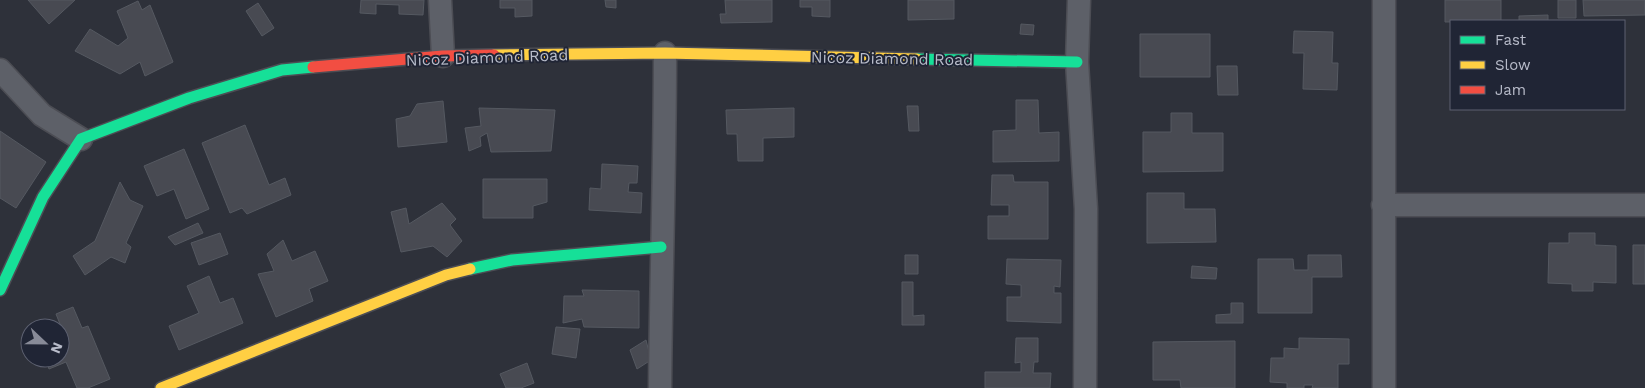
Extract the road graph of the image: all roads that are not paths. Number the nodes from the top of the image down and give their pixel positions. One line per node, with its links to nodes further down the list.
1 (440, 0): 5 (street)
2 (1079, 0): 6 (street)
3 (1384, 0): 9 (street)
4 (665, 53): 5 (street, Nicoz Diamond Road); 6 (street, Nicoz Diamond Road); 11 (street)
5 (443, 56): 8 (street, Nicoz Diamond Road)
6 (1077, 62): 15 (street)
7 (0, 70): 8 (street)
8 (81, 139): 12 (street)
9 (1383, 204): 10 (street); 16 (street)
10 (1645, 205)
11 (661, 247): 13 (street); 14 (street)
12 (0, 290)
13 (161, 388)
14 (660, 388)
15 (1085, 388)
16 (1384, 388)

